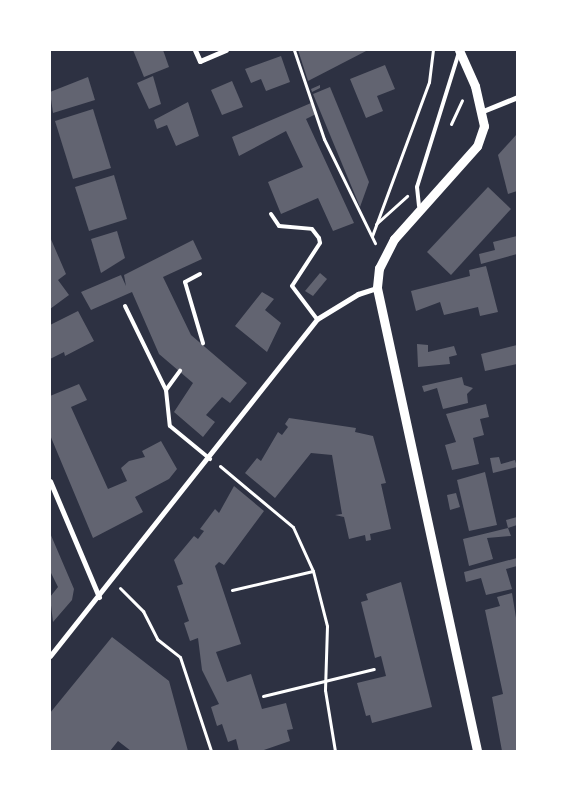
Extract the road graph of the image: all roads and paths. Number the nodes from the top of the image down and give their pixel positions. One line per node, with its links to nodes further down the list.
1 (195, 50): 2 (street)
2 (226, 50)
3 (294, 50): 10 (path)
4 (433, 50): 11 (path)
5 (459, 50): 7 (street); 8 (lane)
6 (517, 97): 7 (street)
7 (483, 111): 8 (street)
8 (419, 206): 13 (street)
9 (271, 214): 15 (lane)
10 (367, 229)
11 (372, 236)
12 (200, 274): 16 (lane)
13 (377, 288): 15 (street); 31 (street)
14 (125, 306): 18 (lane)
15 (317, 318): 19 (street)
16 (203, 343)
17 (180, 372): 18 (lane)
18 (166, 390): 19 (lane)
19 (210, 459): 21 (path); 22 (street)
20 (50, 481): 24 (street)
21 (313, 571): 23 (path); 27 (path)
22 (112, 581): 24 (street); 29 (path)
23 (232, 590)
24 (99, 596): 25 (street)
25 (50, 656)
26 (374, 669): 27 (path)
27 (326, 680): 28 (path); 30 (path)
28 (263, 696)
29 (211, 751)
30 (335, 751)
31 (478, 751)

